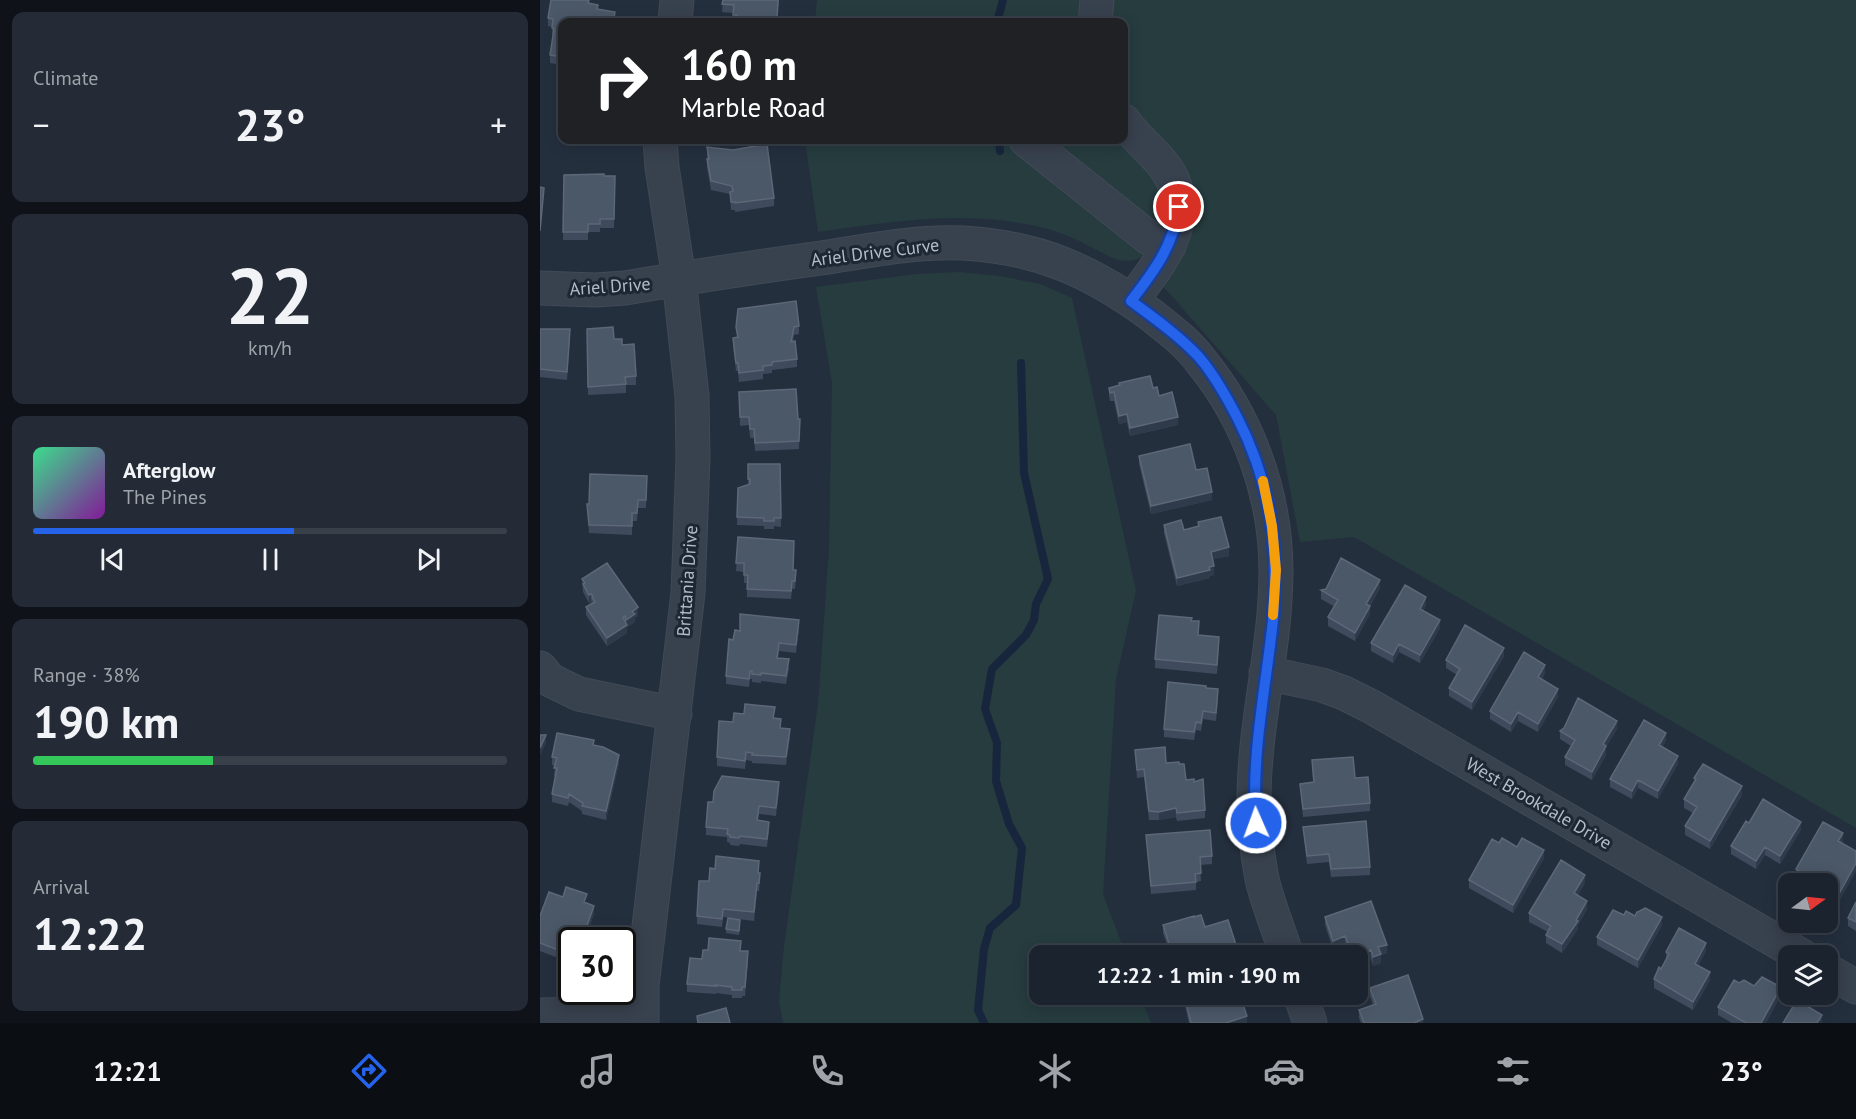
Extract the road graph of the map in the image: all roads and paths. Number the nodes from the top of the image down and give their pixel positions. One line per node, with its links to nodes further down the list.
1 (677, 0): 3 (street)
2 (1097, 0): 4 (street)
3 (675, 18)
4 (1095, 18)
5 (1128, 125): 8 (street)
6 (660, 144): 9 (street, Brittania Drive)
7 (1031, 144): 8 (street)
8 (1169, 246): 11 (street)
9 (679, 279): 10 (street, Ariel Drive); 11 (street, Ariel Drive Curve); 14 (street, Brittania Drive)
10 (540, 288)
11 (1131, 301): 13 (street, Ariel Drive Curve)
12 (540, 668): 14 (street)
13 (1266, 673): 15 (street, Ariel Drive Curve); 16 (street, West Brookdale Drive)
14 (675, 714): 21 (street, Brittania Drive)
15 (1283, 945)
16 (1783, 945)
17 (1838, 976): 18 (street)
18 (1856, 987)
19 (1304, 1005): 22 (street)
20 (540, 1015): 21 (street)
21 (641, 1018)
22 (1310, 1023)

